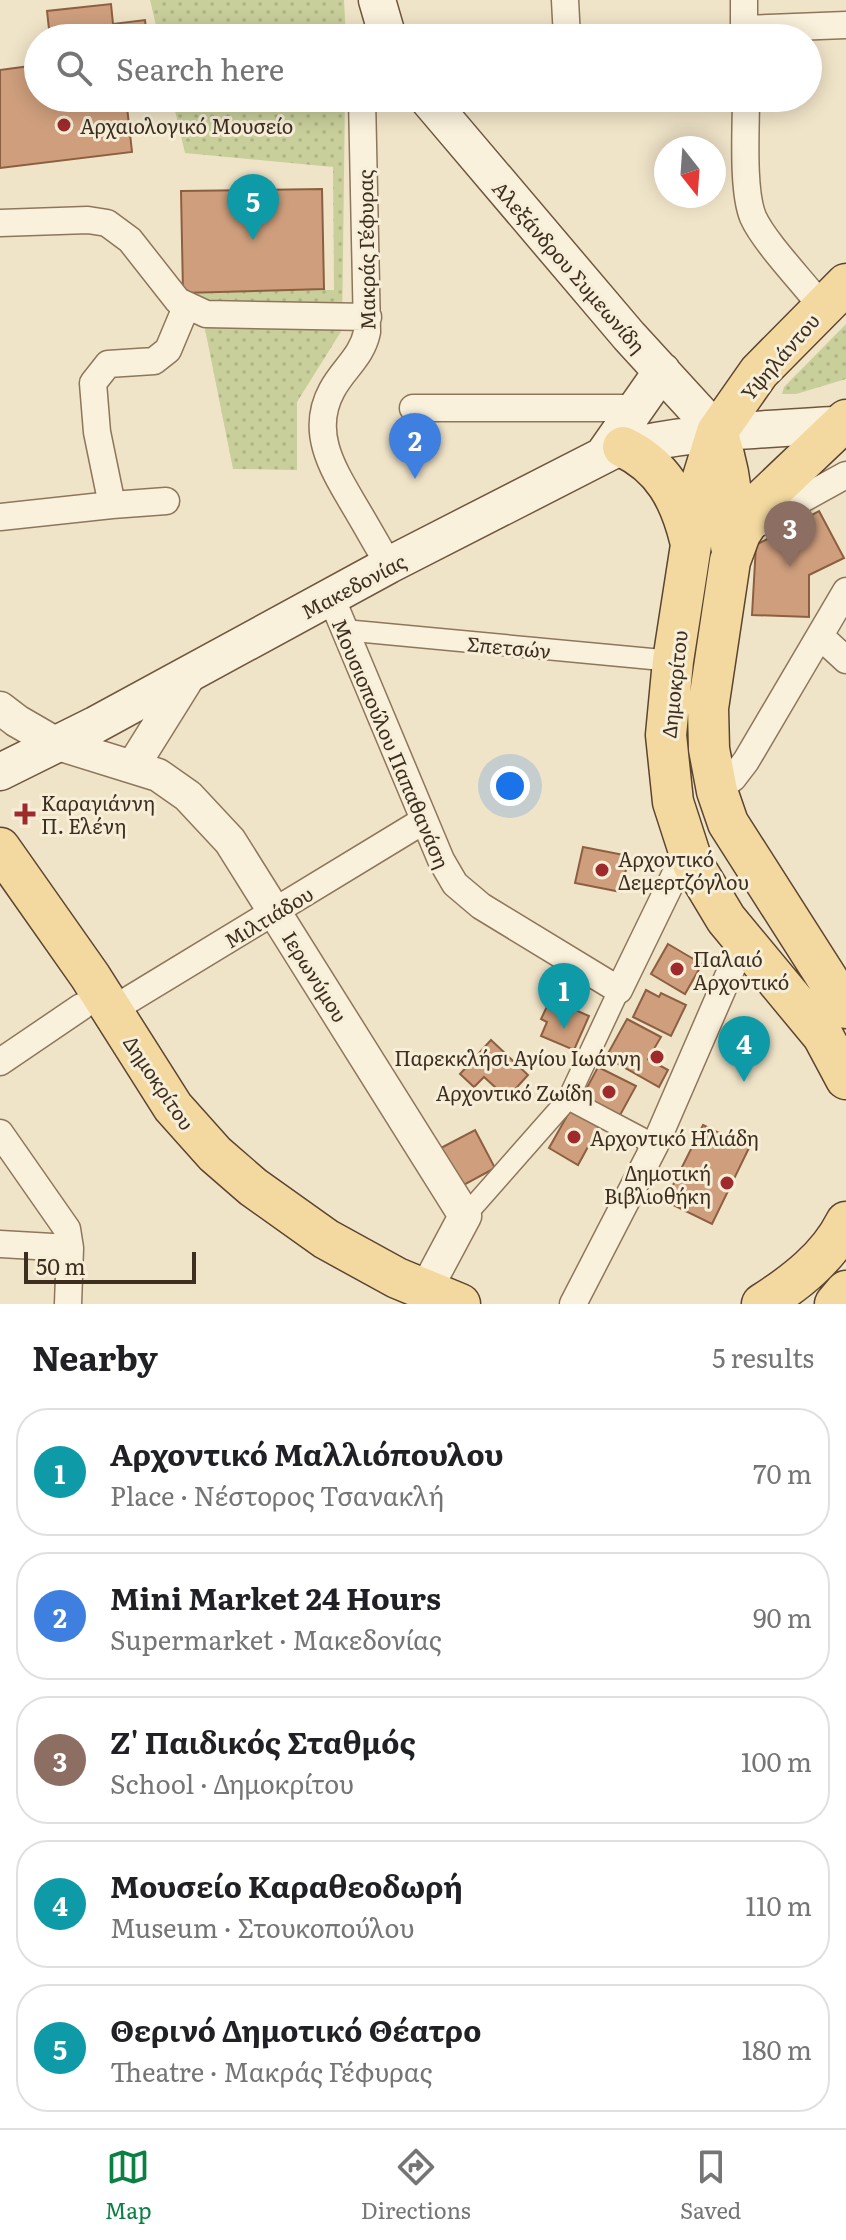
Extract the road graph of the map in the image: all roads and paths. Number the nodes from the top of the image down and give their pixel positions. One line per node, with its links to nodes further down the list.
1 (565, 0): 3 (street)
2 (744, 0): 4 (street)
3 (566, 24)
4 (744, 24)
5 (846, 25): 6 (street)
6 (822, 27)
7 (362, 112): 13 (street, Μακράς Γέφυρας)
8 (439, 112): 14 (main road, Αλεξάνδρου Συμεωνίδη)
9 (746, 112): 11 (street)
10 (0, 223): 12 (street)
11 (834, 295): 18 (main road, Υψηλάντου)
12 (186, 307): 13 (street); 22 (street)
13 (368, 317): 26 (street, Μακράς Γέφυρας)
14 (662, 371): 16 (main road); 18 (main road, Αλεξάνδρου Συμεωνίδη)
15 (413, 408): 16 (street)
16 (636, 408): 19 (main road)
17 (845, 423): 18 (main road, Μακεδονίας); 25 (main road, Δημοκρίτου)
18 (717, 432): 19 (main road, Μακεδονίας); 24 (main road, Δημοκρίτου); 25 (main road)
19 (614, 451): 24 (main road); 26 (main road, Μακεδονίας)
20 (846, 475): 25 (street)
21 (166, 501): 22 (street)
22 (112, 505): 23 (street)
23 (0, 517)
24 (691, 547): 32 (main road, Δημοκρίτου)
25 (735, 547): 38 (main road, Δημοκρίτου)
26 (389, 565): 28 (main road, Μακεδονίας)
27 (846, 591): 30 (street)
28 (331, 597): 29 (street, Μουσιοπούλου Παπαθανάση); 33 (main road, Μακεδονίας)
29 (344, 630): 32 (street, Σπετσών); 39 (street, Μουσιοπούλου Παπαθανάση)
30 (821, 637): 31 (street); 38 (street)
31 (846, 660)
32 (673, 661): 41 (main road, Δημοκρίτου)
33 (191, 673): 35 (main road, Μακεδονίας); 36 (street)
34 (0, 708): 35 (street, Ιερωνύμου)
35 (55, 743): 36 (street, Ιερωνύμου); 37 (main road, Μακεδονίας)
36 (133, 766): 43 (street, Ιερωνύμου)
37 (0, 772)
38 (717, 791): 47 (main road, Δημοκρίτου)
39 (423, 821): 43 (street, Μιλτιάδου); 45 (street, Μουσιοπούλου Παπαθανάση)
40 (0, 848): 46 (main road, Δημοκρίτου)
41 (687, 850): 44 (main road, Δημοκρίτου); 45 (street)
42 (0, 885): 46 (main road, Δημοκρίτου)
43 (275, 911): 46 (street, Μιλτιάδου); 53 (street, Ιερωνύμου)
44 (743, 942): 49 (main road, Δημοκρίτου); 52 (street)
45 (619, 990): 50 (street)
46 (97, 1008): 48 (street, Μιλτιάδου); 58 (main road, Δημοκρίτου)
47 (846, 1008)
48 (0, 1062)
49 (846, 1079)
50 (568, 1099): 52 (street); 53 (street)
51 (0, 1133): 56 (street)
52 (655, 1145): 60 (street)
53 (465, 1216): 58 (street)
54 (846, 1222): 61 (main road)
55 (0, 1244): 56 (street)
56 (70, 1248): 59 (street)
57 (846, 1291): 62 (main road)
58 (424, 1301)
59 (68, 1304)
60 (573, 1304)
61 (762, 1304)
62 (835, 1304)

